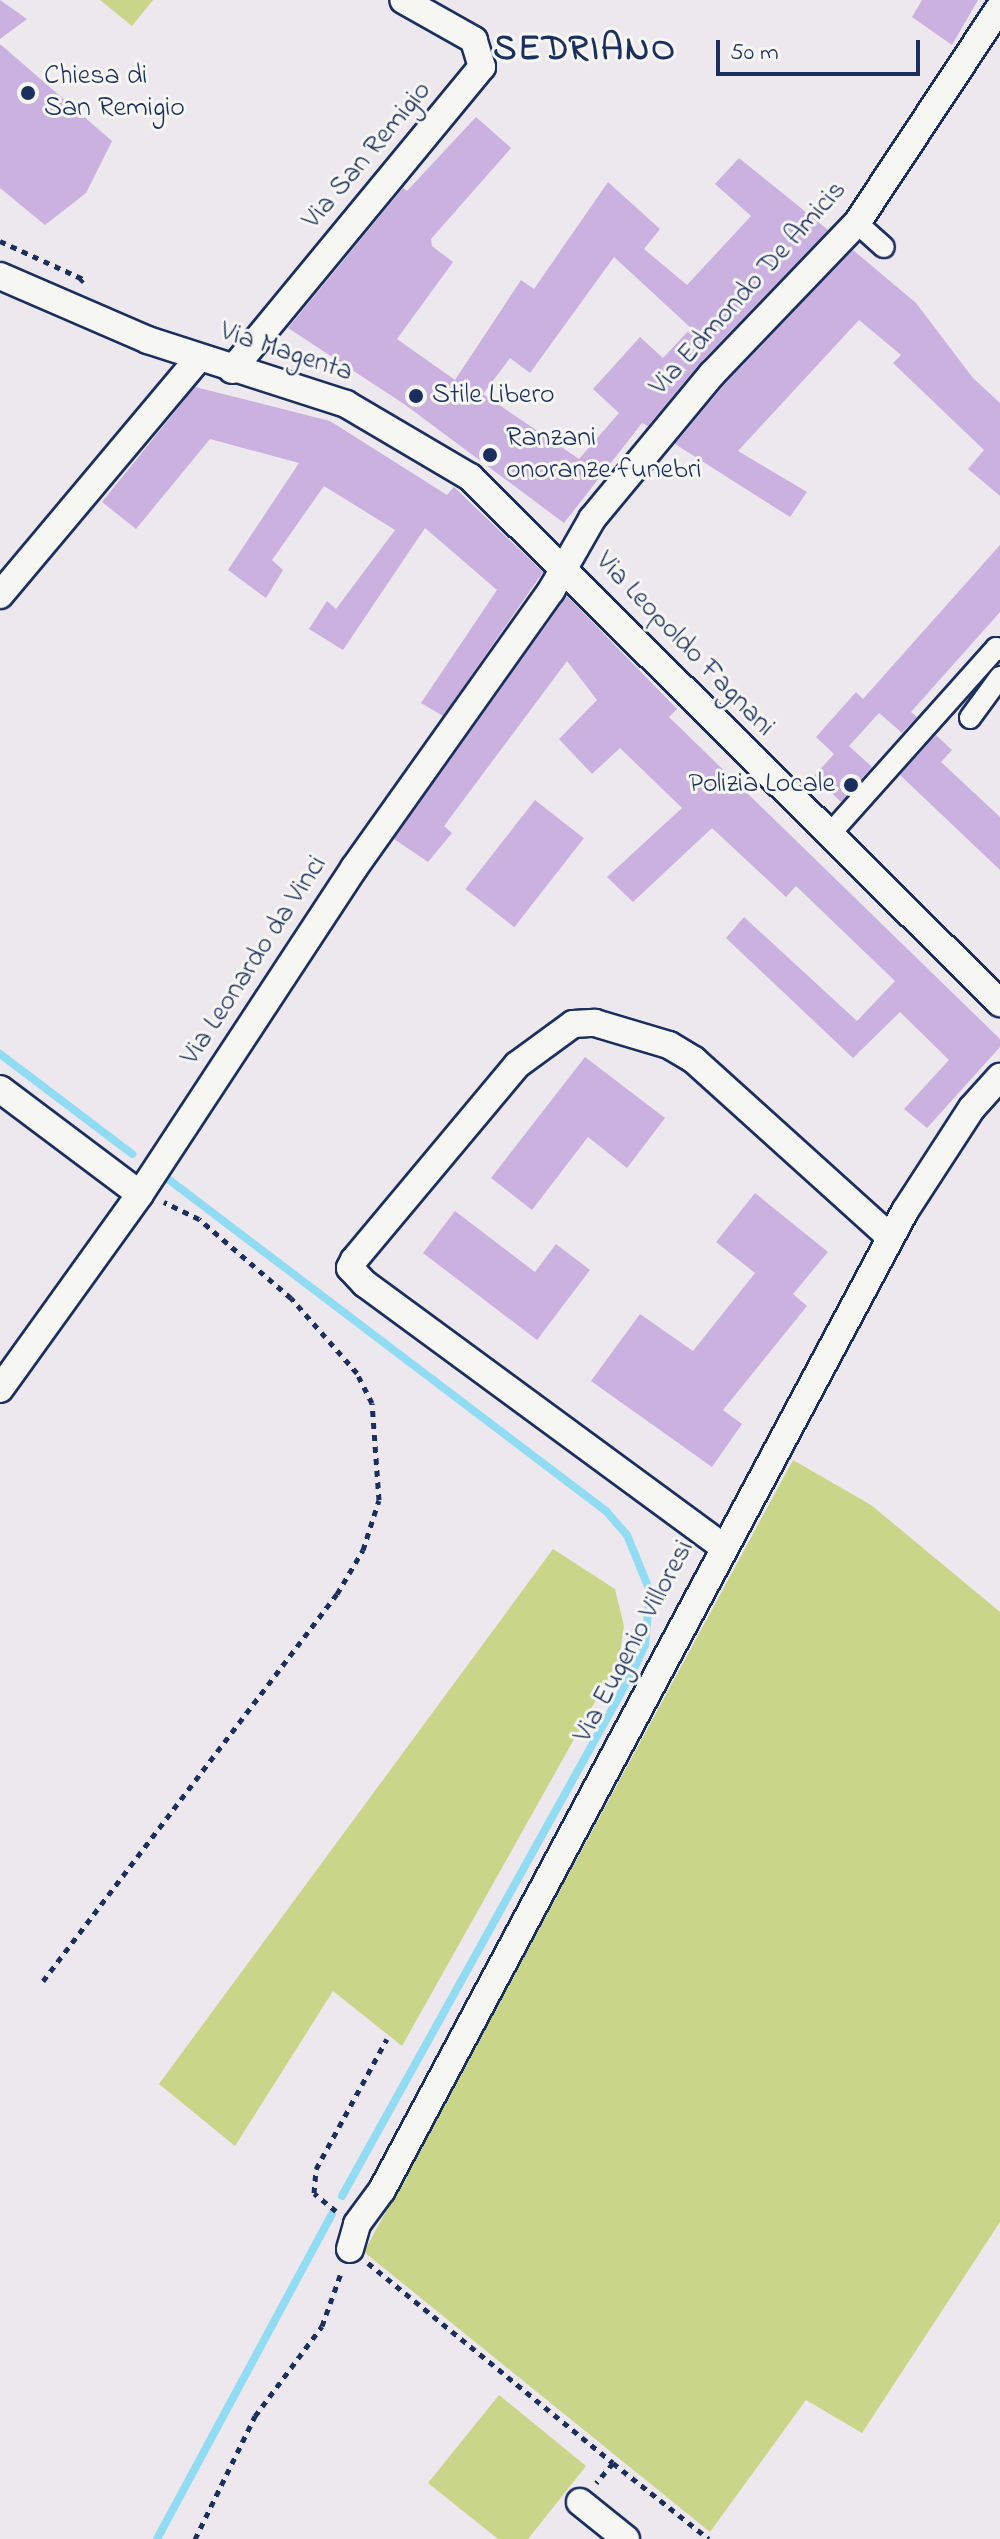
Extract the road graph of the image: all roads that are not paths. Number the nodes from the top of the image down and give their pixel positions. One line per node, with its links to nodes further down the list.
1 (403, 0): 7 (street, Via San Remigio)
2 (1000, 7): 3 (street, Via Edmondo De Amicis)
3 (857, 223): 4 (street); 8 (street, Via Edmondo De Amicis)
4 (884, 247)
5 (0, 276): 6 (street, Via Magenta)
6 (199, 358): 7 (street, Via Magenta); 9 (street)
7 (232, 370): 8 (street, Via Magenta)
8 (562, 567): 13 (street, Via Leopoldo Fagnani); 17 (street, Via Leonardo da Vinci)
9 (0, 595)
10 (1000, 650): 13 (street)
11 (1000, 677): 12 (street)
12 (970, 718)
13 (829, 835): 14 (street, Via Leopoldo Fagnani)
14 (1000, 1003)
15 (1000, 1077): 18 (street, Via Eugenio Villoresi)
16 (0, 1089): 17 (street)
17 (140, 1194): 19 (street, Via Leonardo da Vinci)
18 (890, 1237): 20 (street, Via Eugenio Villoresi); 20 (street)
19 (0, 1389)
20 (722, 1546): 21 (street, Via Eugenio Villoresi)
21 (353, 2236)
22 (580, 2502): 23 (street)
23 (626, 2539)

